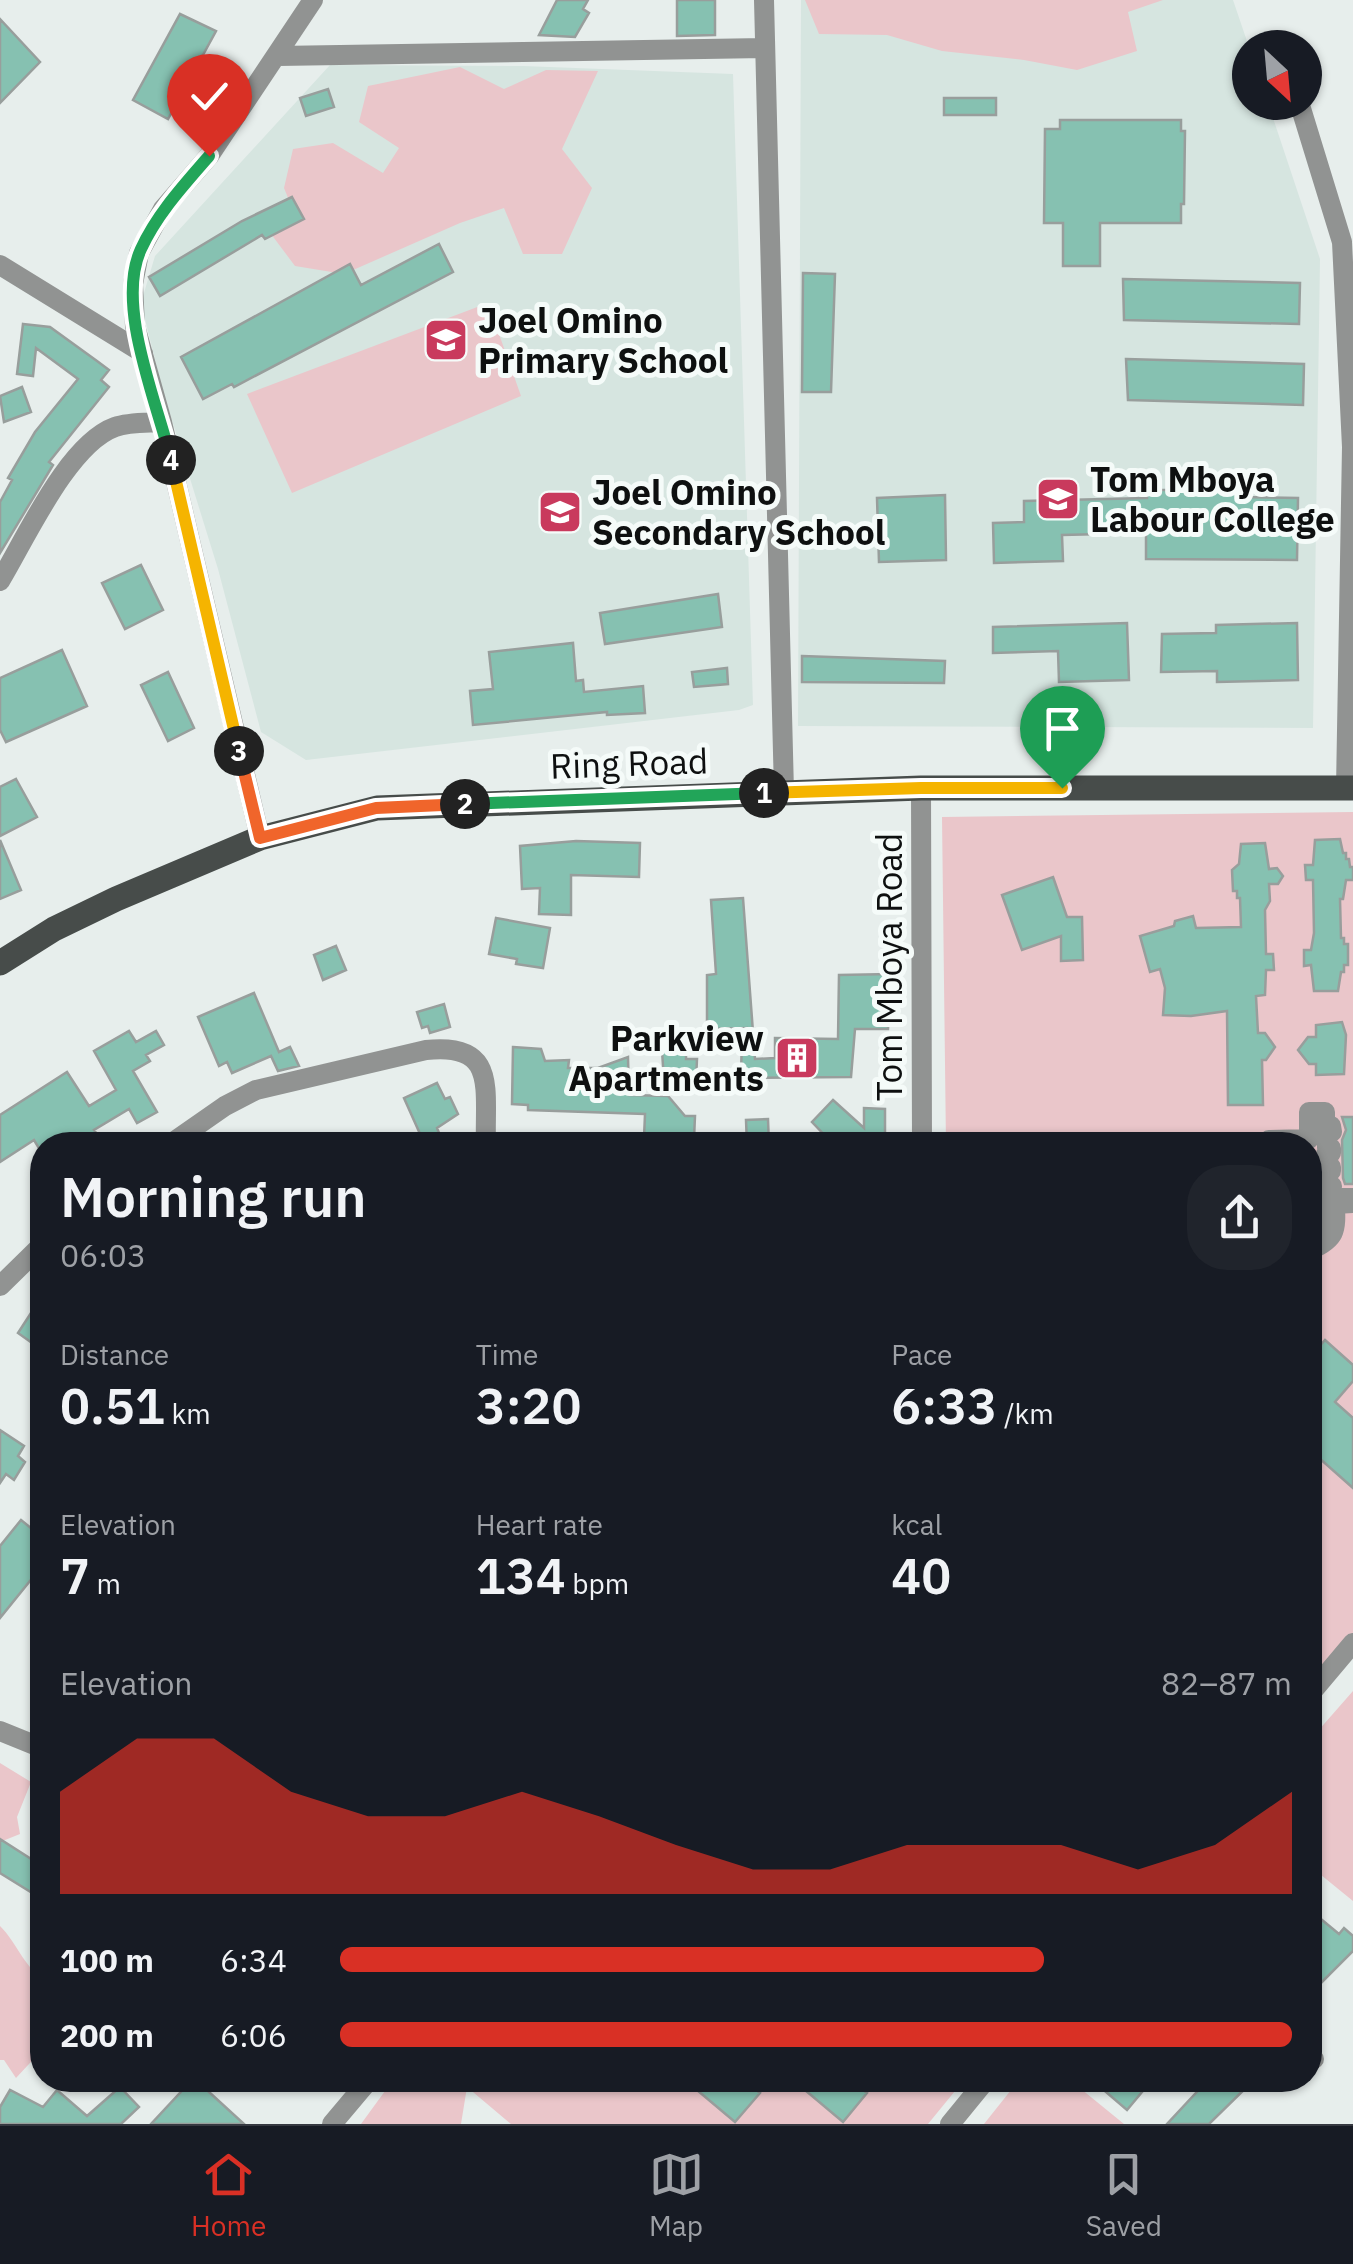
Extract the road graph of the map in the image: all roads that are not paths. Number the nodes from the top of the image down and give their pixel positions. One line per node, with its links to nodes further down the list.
1 (313, 0): 4 (street)
2 (764, 0): 3 (street)
3 (765, 48): 4 (street); 13 (street)
4 (278, 56): 7 (street)
5 (1304, 120): 9 (street)
6 (0, 265): 7 (street)
7 (143, 353): 8 (street)
8 (162, 422): 10 (street); 14 (street)
9 (1352, 447): 12 (street)
10 (0, 581)
11 (921, 788): 12 (main road, Ring Road); 13 (main road, Ring Road); 18 (street, Tom Mboya Road)
12 (1350, 788)
13 (784, 792): 14 (main road, Ring Road)
14 (260, 838): 15 (main road, Ring Road)
15 (0, 963)
16 (188, 1132): 17 (street)
17 (485, 1132)
18 (922, 1132)
19 (1308, 1132): 20 (street)
20 (1353, 1200): 21 (street)
21 (1322, 1246)
22 (30, 1257): 23 (street)
23 (0, 1286)
24 (1353, 1643): 25 (street)
25 (1322, 1680)
26 (0, 1731): 27 (street)
27 (30, 1743)
28 (359, 2092): 30 (street)
29 (976, 2092): 31 (street)
30 (332, 2124)
31 (950, 2124)

